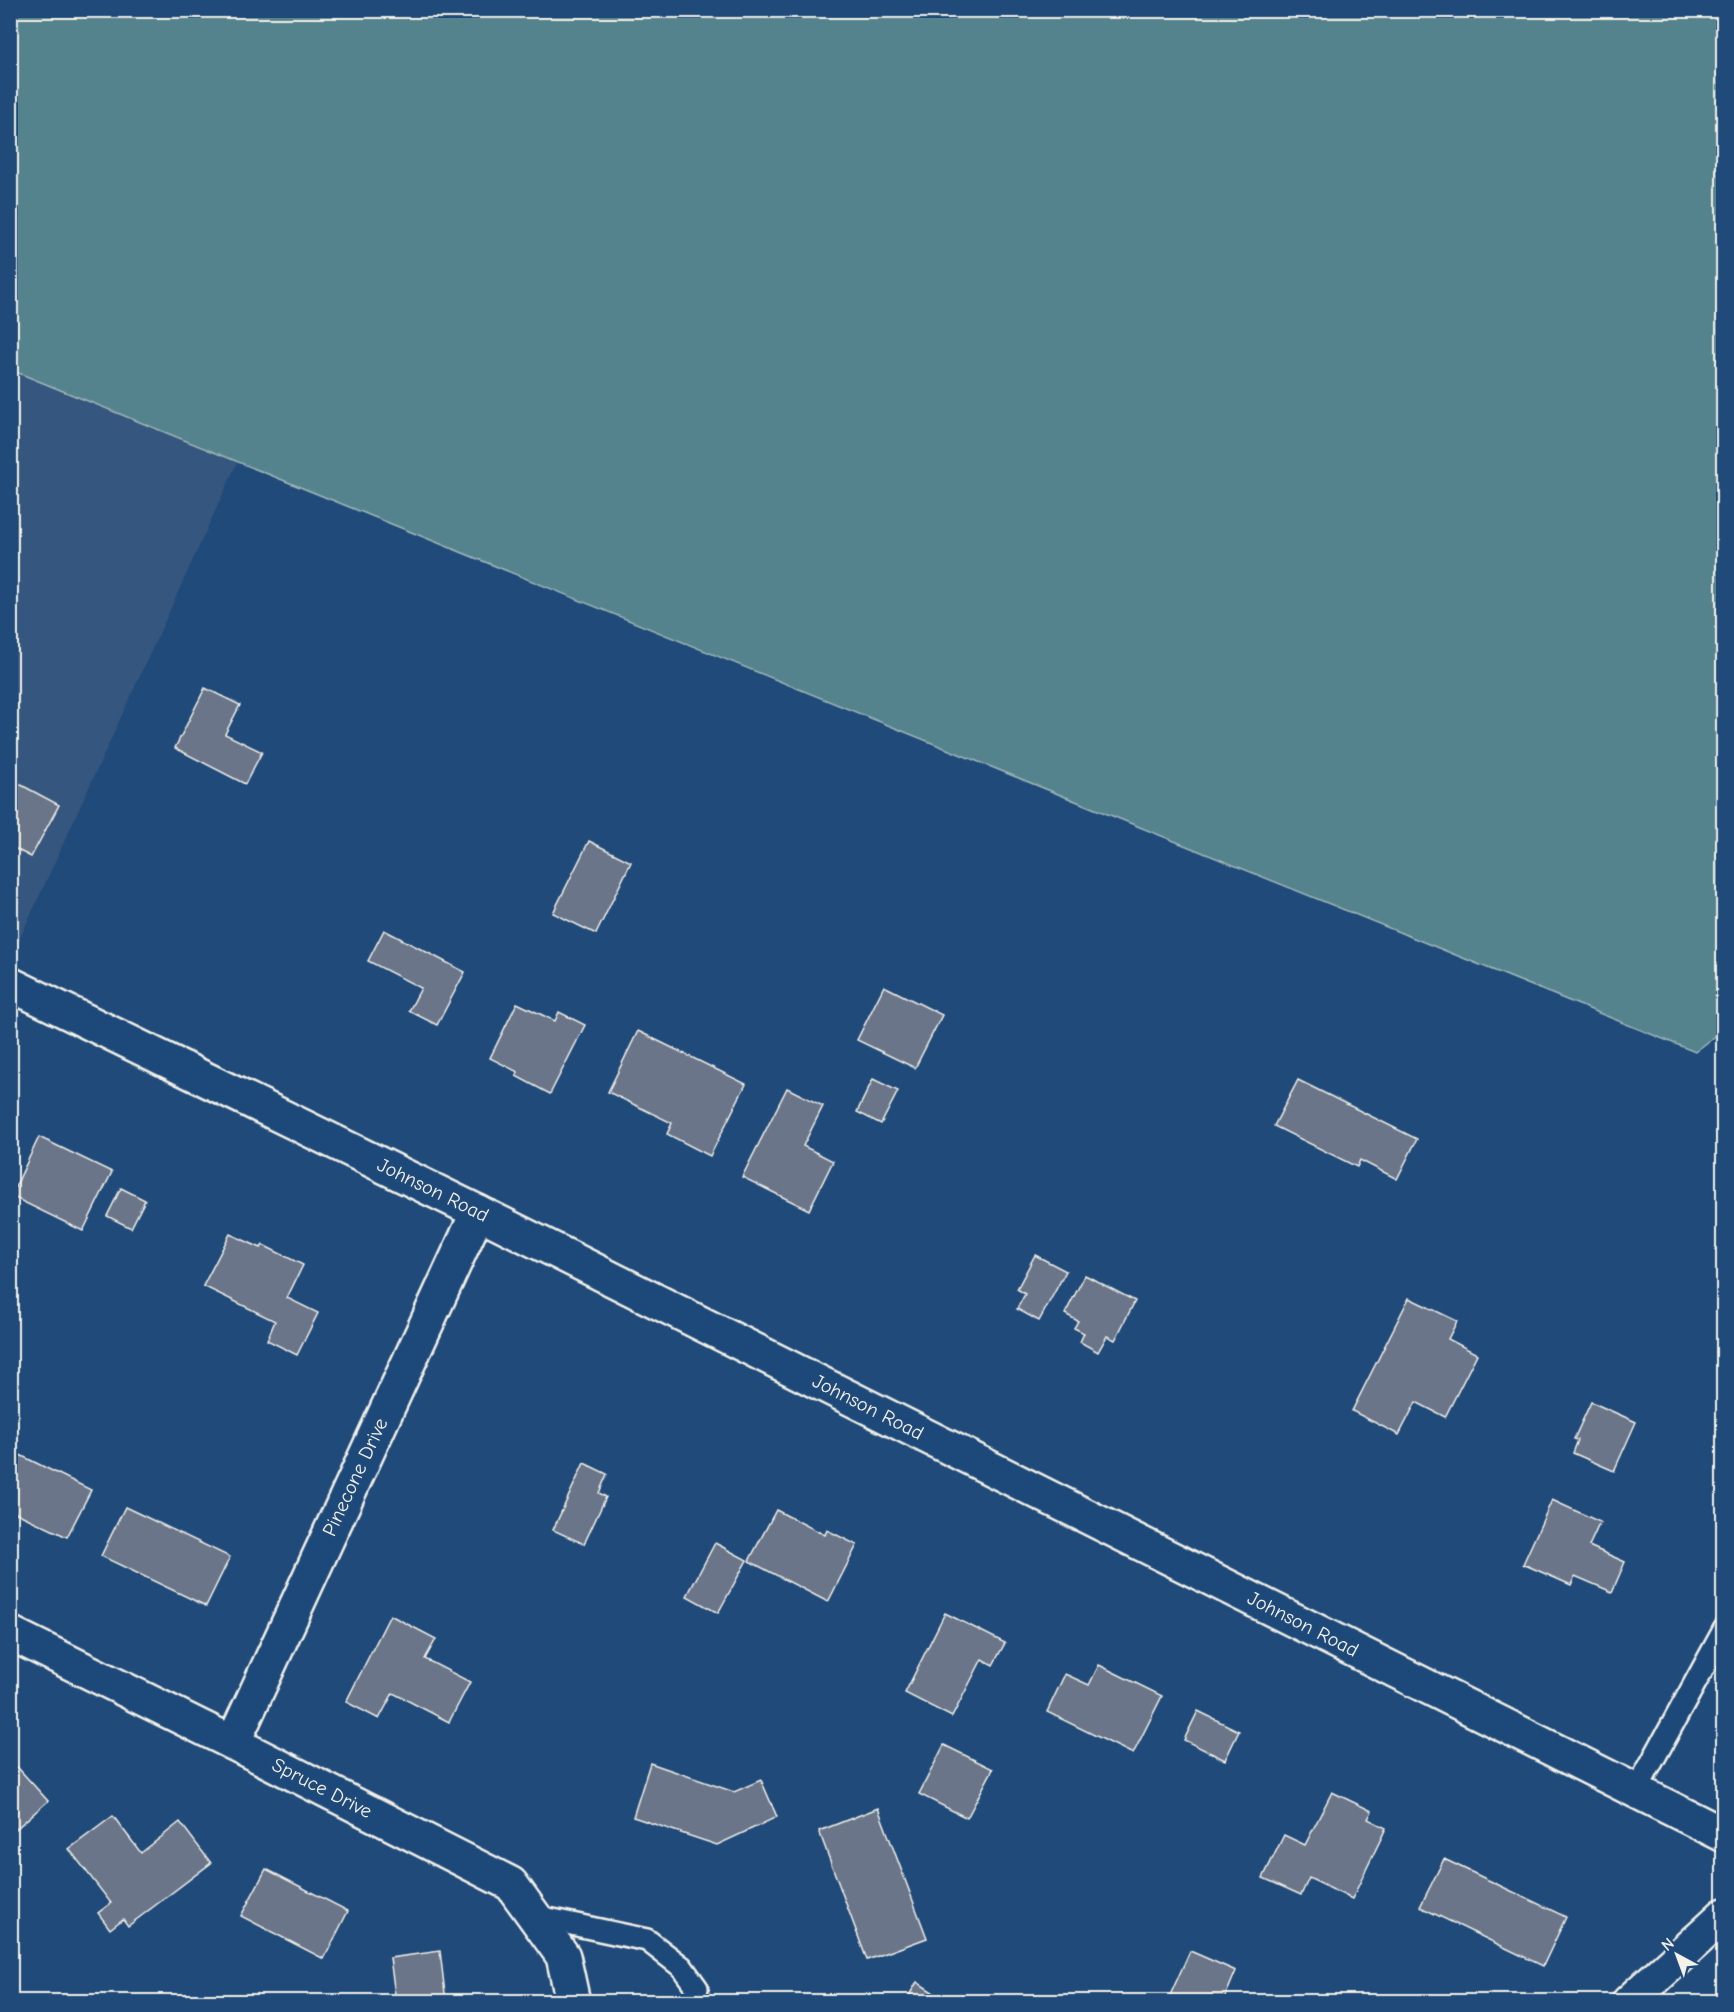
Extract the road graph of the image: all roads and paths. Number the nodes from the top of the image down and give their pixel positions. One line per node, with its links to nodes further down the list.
1 (10, 984): 2 (main road, Johnson Road)
2 (478, 1212): 5 (main road, Pinecone Drive); 6 (main road, Johnson Road)
3 (1724, 1630): 6 (lane)
4 (10, 1633): 5 (main road, Spruce Drive)
5 (233, 1743): 9 (main road, Spruce Drive)
6 (1635, 1791): 7 (main road, Johnson Road)
7 (1724, 1834)
8 (1724, 1915): 12 (main road)
9 (534, 1916): 10 (main road, Spruce Drive); 11 (lane)
10 (573, 2001)
11 (693, 2001)
12 (1629, 2001)

